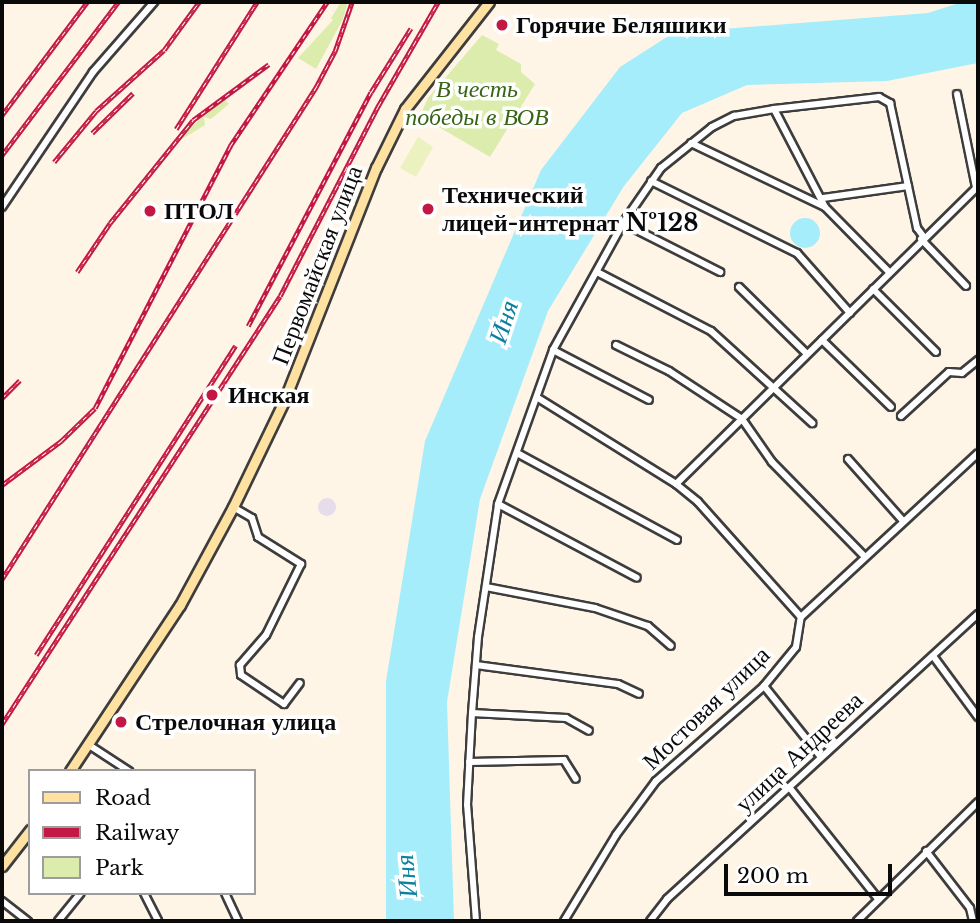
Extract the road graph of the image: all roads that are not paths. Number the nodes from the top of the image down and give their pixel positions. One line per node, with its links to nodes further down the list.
1 (153, 2): 10 (street)
2 (486, 3): 39 (main road, Первомайская улица)
3 (957, 94): 8 (street)
4 (774, 109): 5 (street); 7 (street); 9 (street)
5 (691, 143): 6 (street); 11 (street)
6 (651, 181): 12 (street); 20 (street)
7 (908, 186): 9 (street); 13 (street)
8 (977, 186): 13 (street)
9 (823, 198): 11 (street)
10 (2, 207)
11 (825, 208): 16 (street)
12 (623, 223): 14 (street); 15 (street)
13 (922, 237): 16 (street); 17 (street)
14 (597, 272): 23 (street); 27 (street)
15 (720, 272)
16 (889, 272): 19 (street)
17 (966, 286)
18 (740, 287): 25 (street)
19 (873, 289): 20 (street); 24 (street)
20 (850, 313): 21 (street)
21 (822, 340): 25 (street); 30 (street)
22 (616, 345): 32 (street)
23 (553, 351): 28 (street); 29 (street)
24 (936, 352)
25 (807, 354): 27 (street)
26 (978, 360): 31 (street)
27 (774, 386): 32 (street); 33 (street)
28 (538, 398): 34 (street); 37 (street)
29 (649, 400)
30 (891, 407)
31 (901, 416)
32 (741, 419): 37 (street); 42 (street)
33 (812, 423)
34 (517, 453): 38 (street); 41 (street)
35 (978, 453): 40 (street)
36 (848, 458): 40 (street)
37 (676, 484): 46 (street)
38 (498, 504): 43 (street); 44 (street)
39 (233, 507): 50 (street); 56 (main road, Первомайская улица)
40 (903, 521): 42 (street)
41 (677, 540)
42 (864, 556): 46 (street)
43 (637, 578)
44 (486, 587): 47 (street); 49 (street)
45 (978, 614): 48 (street, улица Андреева)
46 (801, 617): 51 (street, Мостовая улица)
47 (671, 646)
48 (933, 656): 54 (street); 57 (street, улица Андреева)
49 (476, 665): 52 (street); 53 (street)
50 (300, 683)
51 (764, 686): 57 (street); 77 (street, Мостовая улица)
52 (639, 694)
53 (472, 713): 55 (street); 58 (street)
54 (978, 717)
55 (589, 731)
56 (89, 745): 59 (main road, Первомайская улица); 60 (street)
57 (820, 756): 62 (street, улица Андреева)
58 (470, 762): 61 (street); 76 (street)
59 (72, 769)
60 (126, 769)
61 (576, 779)
62 (789, 787): 70 (street); 78 (street, улица Андреева)
63 (978, 802): 65 (street)
64 (28, 833): 66 (main road)
65 (926, 851): 70 (street); 80 (street)
66 (2, 866)
67 (79, 895): 73 (street)
68 (145, 895): 74 (street)
69 (226, 895): 75 (street)
70 (878, 900): 79 (street)
71 (2, 901): 72 (street)
72 (27, 921)
73 (58, 921)
74 (158, 921)
75 (238, 921)
76 (476, 921)
77 (564, 921)
78 (650, 921)
79 (857, 921)
80 (973, 921)

